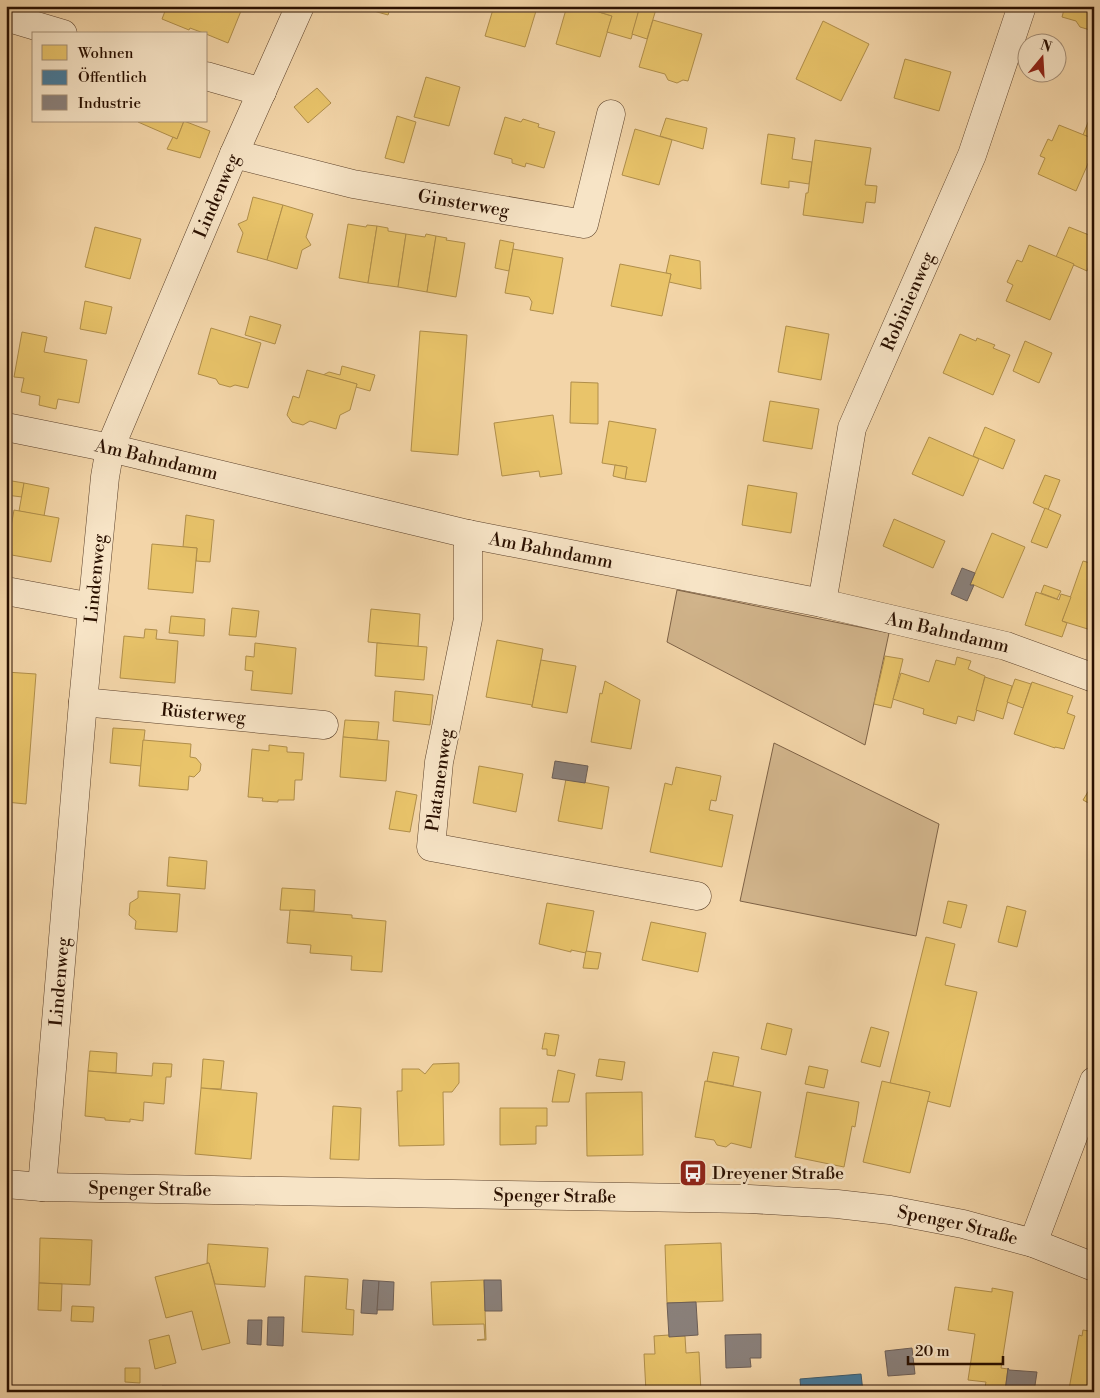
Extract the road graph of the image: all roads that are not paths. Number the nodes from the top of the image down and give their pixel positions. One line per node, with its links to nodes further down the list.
1 (300, 6): 6 (street, Lindenweg)
2 (1022, 6): 13 (street, Robinienweg)
3 (6, 17): 4 (street)
4 (56, 32)
5 (208, 77): 6 (street)
6 (262, 92): 8 (street, Lindenweg)
7 (611, 114): 8 (street, Ginsterweg)
8 (234, 154): 10 (street, Lindenweg)
9 (6, 427): 10 (street, Am Bahndamm)
10 (110, 448): 11 (street, Am Bahndamm); 14 (street, Lindenweg)
11 (468, 534): 13 (street, Am Bahndamm); 18 (street, Platanenweg)
12 (6, 591): 14 (street)
13 (822, 603): 15 (street, Am Bahndamm)
14 (92, 606): 16 (street, Lindenweg)
15 (1094, 678)
16 (83, 702): 17 (street, Rüsterweg); 21 (street, Lindenweg)
17 (324, 725)
18 (697, 896)
19 (1094, 1081): 22 (street)
20 (6, 1184): 21 (street, Spenger Straße)
21 (42, 1187): 22 (street, Spenger Straße)
22 (1033, 1243): 23 (street, Spenger Straße)
23 (1094, 1267)

